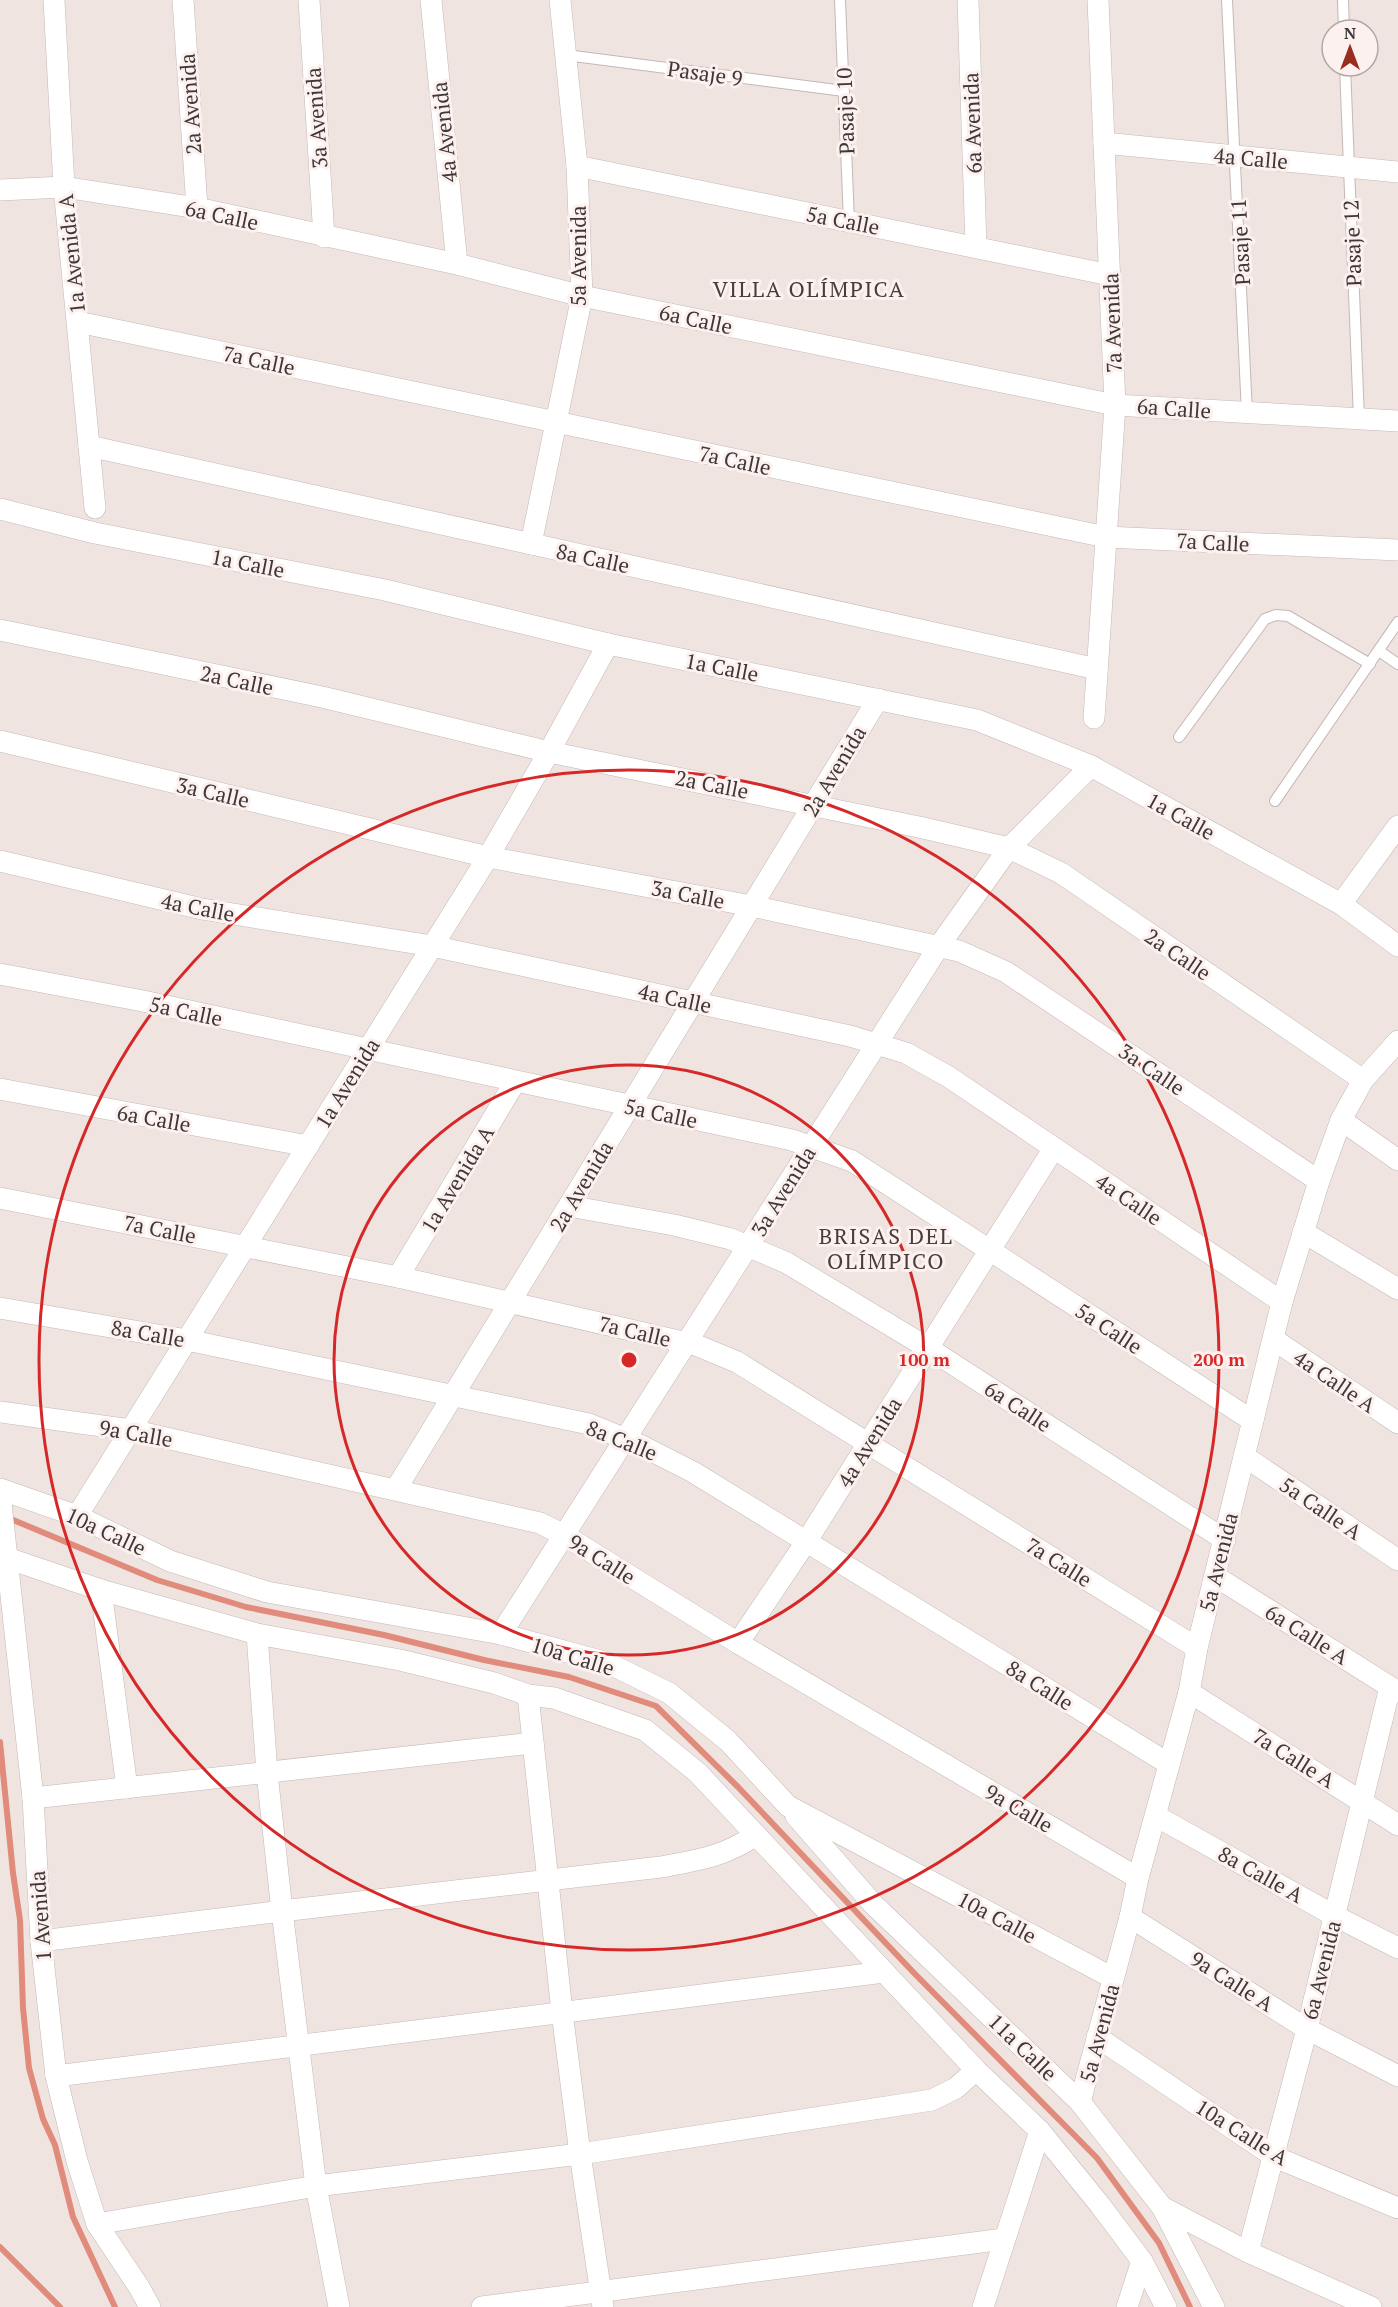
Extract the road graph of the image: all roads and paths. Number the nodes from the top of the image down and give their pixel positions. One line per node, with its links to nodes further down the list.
1 (54, 0): 20 (street, 1a Avenida A)
2 (183, 0): 22 (street, 2a Avenida)
3 (309, 0): 24 (street, 3a Avenida)
4 (430, 0): 26 (street, 4a Avenida)
5 (560, 0): 12 (street, 5a Avenida)
6 (840, 0): 14 (lane, Pasaje 10)
7 (968, 0): 25 (street, 6a Avenida)
8 (1098, 0): 15 (street, 7a Avenida)
9 (1227, 0): 16 (lane, Pasaje 11)
10 (1343, 0): 11 (lane)
11 (1344, 18)
12 (566, 55): 14 (lane, Pasaje 9); 17 (street, 5a Avenida)
13 (1345, 78): 18 (lane, Pasaje 12)
14 (844, 92): 23 (lane, Pasaje 10)
15 (1104, 143): 16 (street, 4a Calle); 27 (street, 7a Avenida)
16 (1236, 157): 18 (street, 4a Calle); 31 (lane, Pasaje 11)
17 (577, 166): 23 (street, 5a Calle); 28 (street, 5a Avenida)
18 (1348, 167): 19 (street, 4a Calle); 32 (lane, Pasaje 12)
19 (1398, 172)
20 (64, 187): 21 (street, 6a Calle); 22 (street, 6a Calle); 29 (street, 1a Avenida A)
21 (0, 190)
22 (197, 208): 24 (street, 6a Calle)
23 (849, 222): 25 (street, 5a Calle)
24 (324, 237): 26 (street, 6a Calle)
25 (976, 246): 27 (street, 5a Calle)
26 (457, 264): 28 (street, 6a Calle)
27 (1110, 275): 30 (street, 7a Avenida)
28 (582, 296): 30 (street, 6a Calle); 34 (street, 5a Avenida)
29 (78, 322): 34 (street, 7a Calle); 35 (street, 1a Avenida A)
30 (1115, 405): 31 (street, 6a Calle); 38 (street, 7a Avenida)
31 (1247, 413): 32 (street, 6a Calle)
32 (1359, 419): 33 (street, 6a Calle)
33 (1398, 421)
34 (556, 423): 38 (street, 7a Calle); 39 (street, 5a Avenida)
35 (89, 446): 36 (street, 1a Avenida A); 39 (street, 8a Calle)
36 (94, 508)
37 (0, 509): 43 (street, 1a Calle)
38 (1107, 537): 40 (street, 7a Calle); 47 (street, 7a Avenida)
39 (531, 544): 47 (street, 8a Calle)
40 (1398, 550)
41 (1398, 622): 44 (lane)
42 (0, 630): 52 (street, 2a Calle)
43 (608, 644): 48 (street, 1a Calle); 52 (street, 1a Avenida)
44 (1378, 651): 45 (lane); 46 (lane)
45 (1370, 664): 50 (lane); 54 (lane)
46 (1398, 664)
47 (1097, 669): 49 (street, 7a Avenida)
48 (878, 699): 53 (street, 1a Calle); 55 (street, 2a Avenida)
49 (1094, 718)
50 (1179, 737)
51 (0, 741): 58 (street, 3a Calle)
52 (549, 752): 55 (street, 2a Calle); 58 (street, 1a Avenida)
53 (1091, 766): 57 (street, 3a Avenida); 60 (street, 1a Calle)
54 (1275, 801)
55 (814, 804): 57 (street, 2a Calle); 61 (street, 2a Avenida)
56 (1398, 826): 60 (street)
57 (1009, 848): 63 (street, 3a Avenida); 70 (street, 2a Calle)
58 (488, 857): 61 (street, 3a Calle); 62 (street, 1a Avenida)
59 (0, 861): 62 (street, 4a Calle)
60 (1341, 904): 64 (street, 1a Calle)
61 (752, 906): 63 (street, 3a Calle); 66 (street, 2a Avenida)
62 (432, 946): 66 (street, 4a Calle); 69 (street, 1a Avenida)
63 (939, 946): 68 (street, 3a Avenida); 79 (street, 3a Calle)
64 (1398, 946)
65 (0, 974): 69 (street, 5a Calle)
66 (693, 1002): 68 (street, 4a Calle); 73 (street, 2a Avenida)
67 (1398, 1041): 70 (street, 5a Avenida)
68 (877, 1044): 76 (street, 3a Avenida); 77 (street, 4a Calle)
69 (368, 1050): 71 (street, 5a Calle); 75 (street, 1a Avenida)
70 (1363, 1080): 74 (street, 5a Avenida)
71 (515, 1082): 73 (street, 5a Calle); 86 (street, 1a Avenida A)
72 (0, 1089): 75 (street, 6a Calle)
73 (630, 1106): 76 (street, 5a Calle); 81 (street, 2a Avenida)
74 (1341, 1120): 78 (street); 79 (street, 5a Avenida)
75 (308, 1146): 83 (street, 1a Avenida)
76 (811, 1147): 84 (street, 3a Avenida); 85 (street, 5a Calle)
77 (1054, 1148): 85 (street, 4a Avenida); 88 (street, 4a Calle)
78 (1398, 1160)
79 (1319, 1181): 82 (street, 5a Avenida)
80 (0, 1198): 83 (street, 7a Calle)
81 (569, 1206): 84 (street, 6a Calle); 89 (street, 2a Avenida)
82 (1303, 1232): 87 (street); 88 (street, 5a Avenida)
83 (246, 1246): 86 (street, 7a Calle); 92 (street, 1a Avenida)
84 (748, 1246): 93 (street, 3a Avenida); 94 (street, 6a Calle)
85 (990, 1250): 94 (street, 4a Avenida); 97 (street, 5a Calle)
86 (398, 1277): 89 (street, 7a Calle)
87 (1398, 1289)
88 (1282, 1302): 91 (street, 5a Avenida)
89 (509, 1303): 93 (street, 7a Calle); 95 (street, 2a Avenida)
90 (0, 1308): 92 (street, 8a Calle)
91 (1273, 1339): 97 (street, 5a Avenida); 98 (street, 4a Calle A)
92 (187, 1340): 95 (street, 8a Calle); 99 (street, 1a Avenida)
93 (687, 1343): 100 (street, 3a Avenida); 101 (street, 7a Calle)
94 (928, 1348): 101 (street, 4a Avenida); 107 (street, 6a Calle)
95 (453, 1396): 100 (street, 8a Calle); 103 (street, 2a Avenida)
96 (0, 1412): 99 (street, 9a Calle)
97 (1253, 1421): 102 (street, 5a Avenida)
98 (1398, 1423)
99 (131, 1430): 103 (street, 9a Calle); 105 (street, 1a Avenida)
100 (625, 1439): 106 (street, 3a Avenida); 108 (street, 8a Calle)
101 (868, 1444): 108 (street, 4a Avenida); 116 (street, 7a Calle)
102 (1244, 1456): 107 (street, 5a Avenida); 110 (street, 5a Calle A)
103 (396, 1489): 106 (street, 9a Calle)
104 (0, 1496): 105 (street, 10a Calle); 109 (street, 1 Avenida)
105 (77, 1516): 114 (street, 10a Calle)
106 (564, 1535): 114 (street, 3a Avenida); 115 (street, 9a Calle)
107 (1225, 1540): 111 (street, 5a Avenida)
108 (806, 1542): 115 (street, 4a Avenida); 121 (street, 8a Calle)
109 (7, 1558): 112 (street); 124 (street, 1 Avenida)
110 (1398, 1560)
111 (1215, 1575): 116 (street, 5a Avenida); 117 (street, 6a Calle A)
112 (101, 1590): 113 (street); 123 (street)
113 (257, 1634): 119 (street); 122 (street)
114 (501, 1634): 126 (street, 10a Calle)
115 (738, 1643): 130 (street, 9a Calle)
116 (1197, 1648): 118 (street, 5a Avenida)
117 (1394, 1689): 125 (street, 6a Avenida)
118 (1190, 1692): 121 (street, 5a Avenida); 125 (street, 7a Calle A)
119 (528, 1695): 120 (street); 129 (street)
120 (533, 1743): 122 (street); 131 (street)
121 (1168, 1764): 127 (street, 5a Avenida)
122 (267, 1773): 123 (street); 132 (street)
123 (127, 1788): 124 (street)
124 (33, 1798): 135 (street, 1 Avenida)
125 (1362, 1801): 128 (street, 7a Calle A); 133 (street, 6a Avenida)
126 (788, 1806): 138 (street, 10a Calle); 146 (street, 11a Calle)
127 (1156, 1816): 130 (street, 5a Avenida); 133 (street, 8a Calle A)
128 (1398, 1825)
129 (756, 1835): 131 (street); 137 (street)
130 (1138, 1878): 134 (street, 5a Avenida)
131 (548, 1880): 132 (street); 139 (street)
132 (282, 1911): 135 (street); 142 (street)
133 (1335, 1916): 136 (street, 8a Calle A); 140 (street, 6a Avenida)
134 (1130, 1917): 138 (street, 5a Avenida); 140 (street, 9a Calle A)
135 (41, 1941): 144 (street, 1 Avenida)
136 (1398, 1948)
137 (884, 1972): 139 (street); 143 (street)
138 (1113, 1978): 141 (street, 5a Avenida)
139 (562, 2013): 142 (street); 148 (street)
140 (1307, 2029): 145 (street, 9a Calle A); 149 (street, 6a Avenida)
141 (1097, 2037): 146 (street, 5a Avenida); 149 (street, 10a Calle A)
142 (299, 2045): 144 (street); 150 (street)
143 (976, 2070): 147 (street); 148 (street)
144 (56, 2076): 153 (street, 1 Avenida)
145 (1398, 2076)
146 (1080, 2102): 151 (street, 11a Calle)
147 (1040, 2131): 154 (street); 156 (street)
148 (580, 2154): 150 (street); 157 (street)
149 (1275, 2157): 152 (street, 10a Calle A); 155 (street, 6a Avenida)
150 (316, 2186): 153 (street); 159 (street)
151 (1162, 2207): 155 (street, 11a Calle); 164 (street)
152 (1398, 2208)
153 (97, 2224): 158 (street, 1 Avenida)
154 (1004, 2240): 157 (street); 161 (street)
155 (1248, 2252): 165 (street, 11a Calle)
156 (1142, 2261): 162 (street); 163 (street)
157 (602, 2299): 160 (street)
158 (150, 2307)
159 (339, 2307)
160 (483, 2307)
161 (983, 2307)
162 (1127, 2307)
163 (1167, 2307)
164 (1214, 2307)
165 (1371, 2307)

